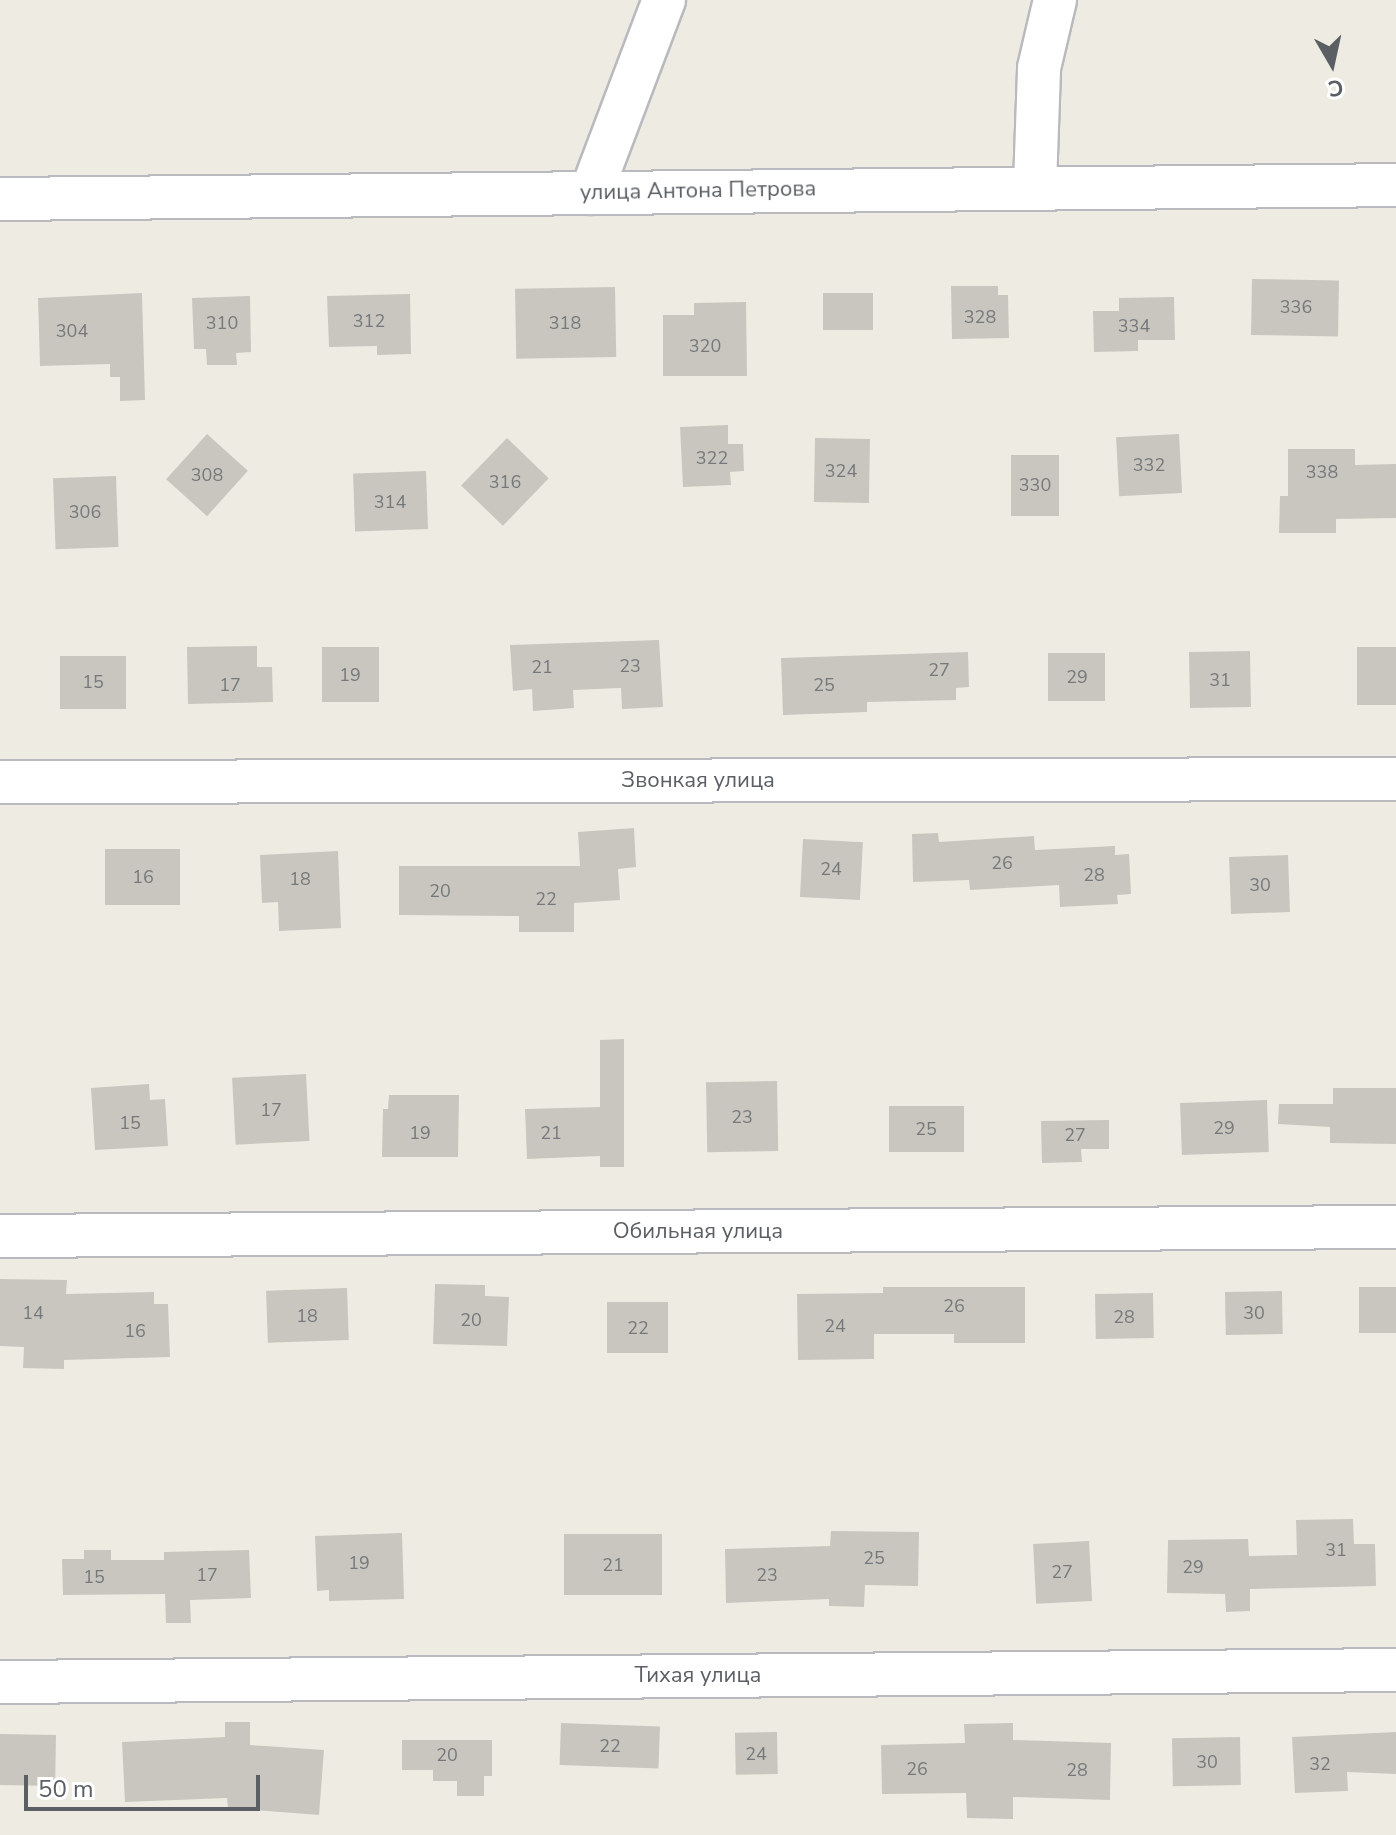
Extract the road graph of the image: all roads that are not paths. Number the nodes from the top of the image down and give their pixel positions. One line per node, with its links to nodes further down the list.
1 (664, 0): 5 (street)
2 (1055, 0): 3 (street)
3 (1035, 185): 4 (street, улица Антона Петрова); 5 (street, улица Антона Петрова)
4 (1396, 185)
5 (591, 193): 6 (street, улица Антона Петрова)
6 (0, 199)
7 (1396, 779): 8 (street, Звонкая улица)
8 (0, 782)
9 (1396, 1227): 10 (street, Обильная улица)
10 (0, 1236)
11 (1396, 1670): 12 (street, Тихая улица)
12 (0, 1682)

